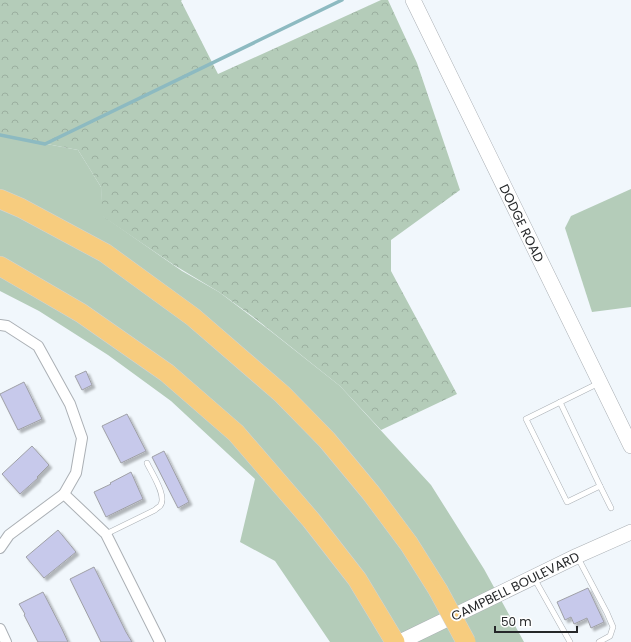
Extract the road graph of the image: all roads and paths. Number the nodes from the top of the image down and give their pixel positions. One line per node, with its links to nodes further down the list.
1 (413, 0): 5 (street, DODGE ROAD)
2 (0, 199): 22 (highway, bridge)
3 (0, 266): 20 (highway)
4 (0, 325): 10 (street)
5 (600, 383): 6 (lane); 7 (street, DODGE ROAD)
6 (560, 402): 9 (lane); 9 (lane)
7 (631, 446)
8 (146, 463): 13 (lane)
9 (600, 486): 11 (lane)
10 (64, 494): 13 (street); 14 (street)
11 (611, 508)
12 (631, 532): 15 (street, CAMPBELL BOULEVARD)
13 (106, 534): 19 (street)
14 (0, 548)
15 (577, 556): 16 (street, CAMPBELL BOULEVARD); 24 (lane)
16 (534, 577): 21 (street, CAMPBELL BOULEVARD); 23 (lane)
17 (0, 629): 18 (street)
18 (6, 642)
19 (160, 642)
20 (395, 642)
21 (400, 642)
22 (466, 642)
23 (570, 642)
24 (599, 642)

